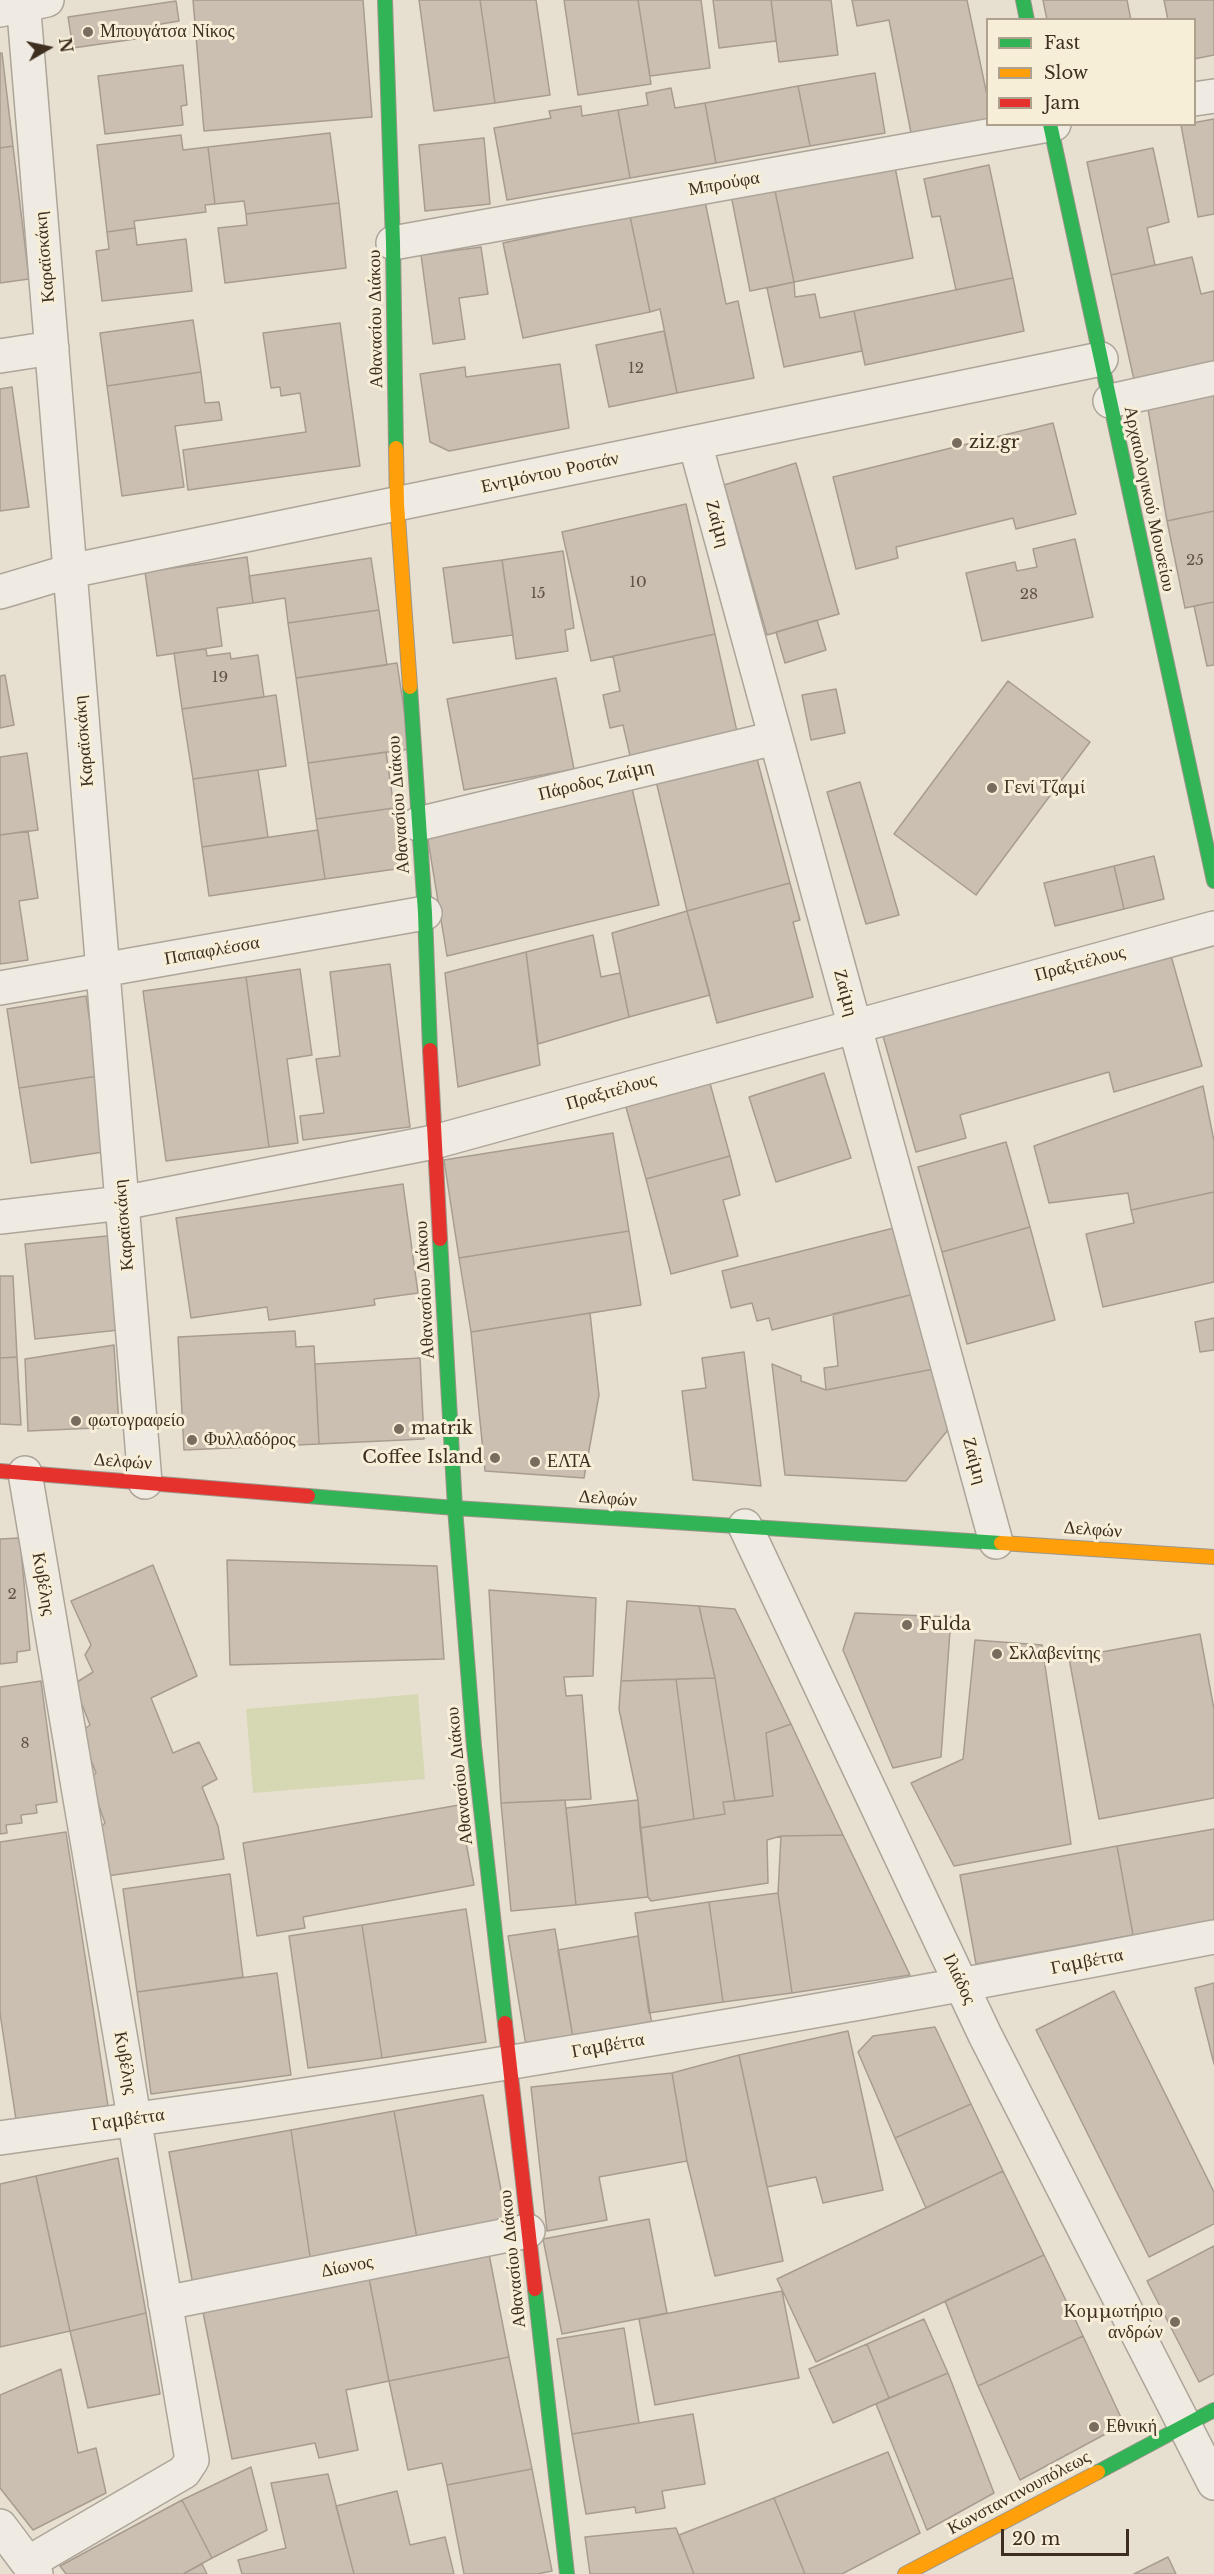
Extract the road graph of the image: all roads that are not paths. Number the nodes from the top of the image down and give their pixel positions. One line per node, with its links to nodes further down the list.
1 (385, 0): 9 (street, Αθανασίου Διάκου)
2 (1023, 0): 4 (street)
3 (24, 4): 10 (street, Καραϊσκάκη)
4 (1028, 18)
5 (1214, 96): 6 (street)
6 (1196, 99)
7 (1046, 126): 9 (street, Μπρούφα)
8 (1052, 126): 12 (street, Αρχαιολογικού Μουσείου)
9 (393, 243): 16 (street, Αθανασίου Διάκου)
10 (52, 348): 11 (street); 17 (street, Καραϊσκάκη)
11 (0, 356)
12 (1101, 359): 14 (street, Αρχαιολογικού Μουσείου); 15 (street, Εντμόντου Ροστάν)
13 (1214, 378): 14 (street)
14 (1110, 401): 21 (street, Αρχαιολογικού Μουσείου)
15 (695, 443): 16 (street, Εντμόντου Ροστάν); 19 (street, Ζαίμη)
16 (397, 504): 17 (street, Εντμόντου Ροστάν); 20 (street, Αθανασίου Διάκου)
17 (70, 571): 18 (street, Εντμόντου Ροστάν); 24 (street, Καραϊσκάκη)
18 (0, 592)
19 (775, 738): 20 (street, Πάροδος Ζαίμη); 26 (street, Ζαίμη)
20 (418, 824): 22 (street, Αθανασίου Διάκου)
21 (1214, 881)
22 (425, 913): 24 (street, Παπαφλέσσα); 27 (street, Αθανασίου Διάκου)
23 (1214, 928): 26 (street, Πραξιτέλους)
24 (103, 970): 25 (street, Παπαφλέσσα); 28 (street, Καραϊσκάκη)
25 (0, 988)
26 (854, 1025): 27 (street, Πραξιτέλους); 34 (street, Ζαίμη)
27 (434, 1142): 28 (street, Πραξιτέλους); 32 (street, Αθανασίου Διάκου)
28 (122, 1203): 29 (street, Πραξιτέλους); 31 (street, Καραϊσκάκη)
29 (0, 1217)
30 (12, 1472): 31 (street, Δελφών); 39 (street, Κυβέλης)
31 (145, 1482): 32 (street, Δελφών)
32 (455, 1508): 33 (street, Δελφών); 38 (street, Αθανασίου Διάκου)
33 (745, 1526): 34 (street, Δελφών); 37 (street, Ιλιάδος)
34 (996, 1542): 35 (street, Δελφών)
35 (1214, 1557)
36 (1214, 1937): 37 (street, Γαμβέττα)
37 (962, 1986): 38 (street, Γαμβέττα); 44 (street, Ιλιάδος)
38 (510, 2062): 39 (street, Γαμβέττα); 41 (street, Αθανασίου Διάκου)
39 (134, 2118): 40 (street, Γαμβέττα); 42 (street, Κυβέλης)
40 (0, 2138)
41 (528, 2231): 42 (street, Δίωνος); 48 (street, Αθανασίου Διάκου)
42 (165, 2303): 47 (street, Κυβέλης)
43 (1214, 2410): 44 (street, Κωνσταντινουπόλεως)
44 (1184, 2426): 45 (street, Ιλιάδος); 49 (street, Κωνσταντινουπόλεως)
45 (1214, 2483)
46 (0, 2526): 47 (street)
47 (32, 2569)
48 (567, 2574)
49 (905, 2574)

